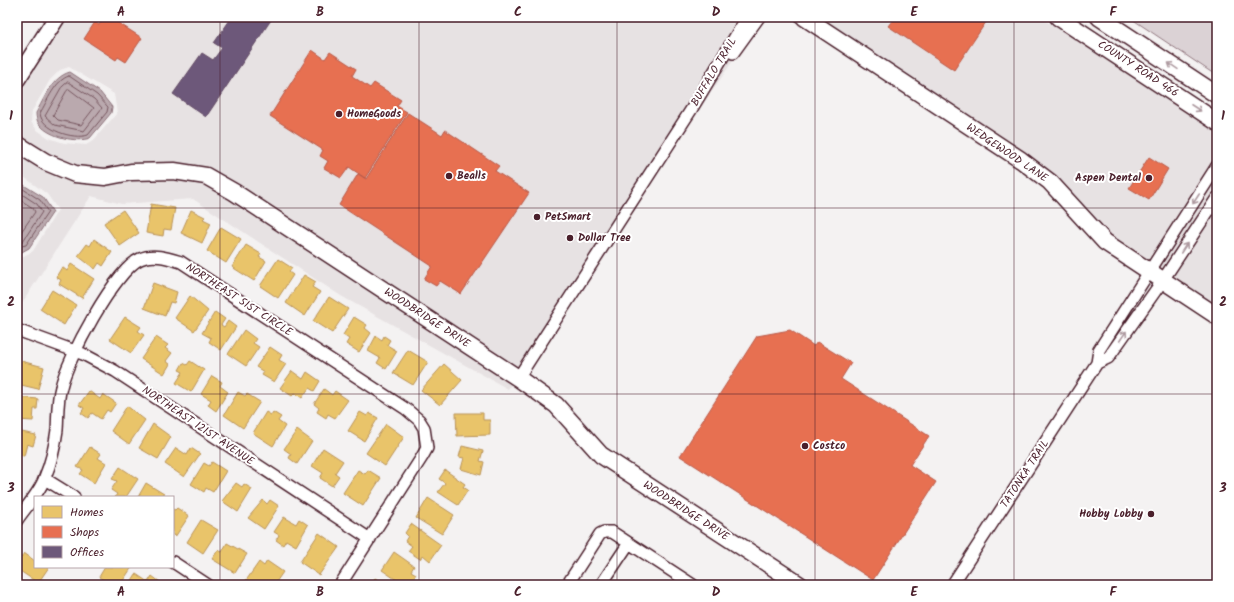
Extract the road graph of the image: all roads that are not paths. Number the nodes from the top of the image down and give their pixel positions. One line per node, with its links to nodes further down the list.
1 (57, 17): 7 (street)
2 (747, 17): 9 (street, BUFFALO TRAIL)
3 (759, 17): 9 (street, BUFFALO TRAIL)
4 (804, 17): 14 (street, WEDGEWOOD LANE)
5 (1058, 17): 10 (street, COUNTY ROAD 466, one-way to 10)
6 (1099, 17): 8 (street, COUNTY ROAD 466, one-way to 6)
7 (17, 79)
8 (1217, 95)
9 (691, 110): 20 (street)
10 (1217, 122)
11 (17, 144): 20 (street, WOODBRIDGE DRIVE)
12 (1217, 166): 14 (street, one-way to 14)
13 (1217, 198): 15 (street, one-way to 13)
14 (1149, 271): 15 (street, WEDGEWOOD LANE); 19 (street)
15 (1163, 280): 16 (street, WEDGEWOOD LANE); 19 (street, one-way to 15)
16 (1217, 316)
17 (17, 330): 18 (street, NORTHEAST 121ST AVENUE)
18 (74, 351): 21 (street, NORTHEAST 51ST CIRCLE); 24 (street, NORTHEAST 121ST AVENUE); 24 (street, NORTHEAST 51ST CIRCLE)
19 (1097, 363): 33 (street, TATONKA TRAIL)
20 (518, 378): 32 (street, WOODBRIDGE DRIVE)
21 (45, 478): 22 (street); 23 (street, NORTHEAST 51ST CIRCLE)
22 (72, 496)
23 (17, 520)
24 (370, 539): 28 (street, NORTHEAST 51ST CIRCLE)
25 (629, 543): 29 (street); 30 (street); 31 (street)
26 (174, 563): 27 (street)
27 (208, 585)
28 (340, 585)
29 (567, 585)
30 (601, 585)
31 (693, 585)
32 (800, 585)
33 (952, 585)

